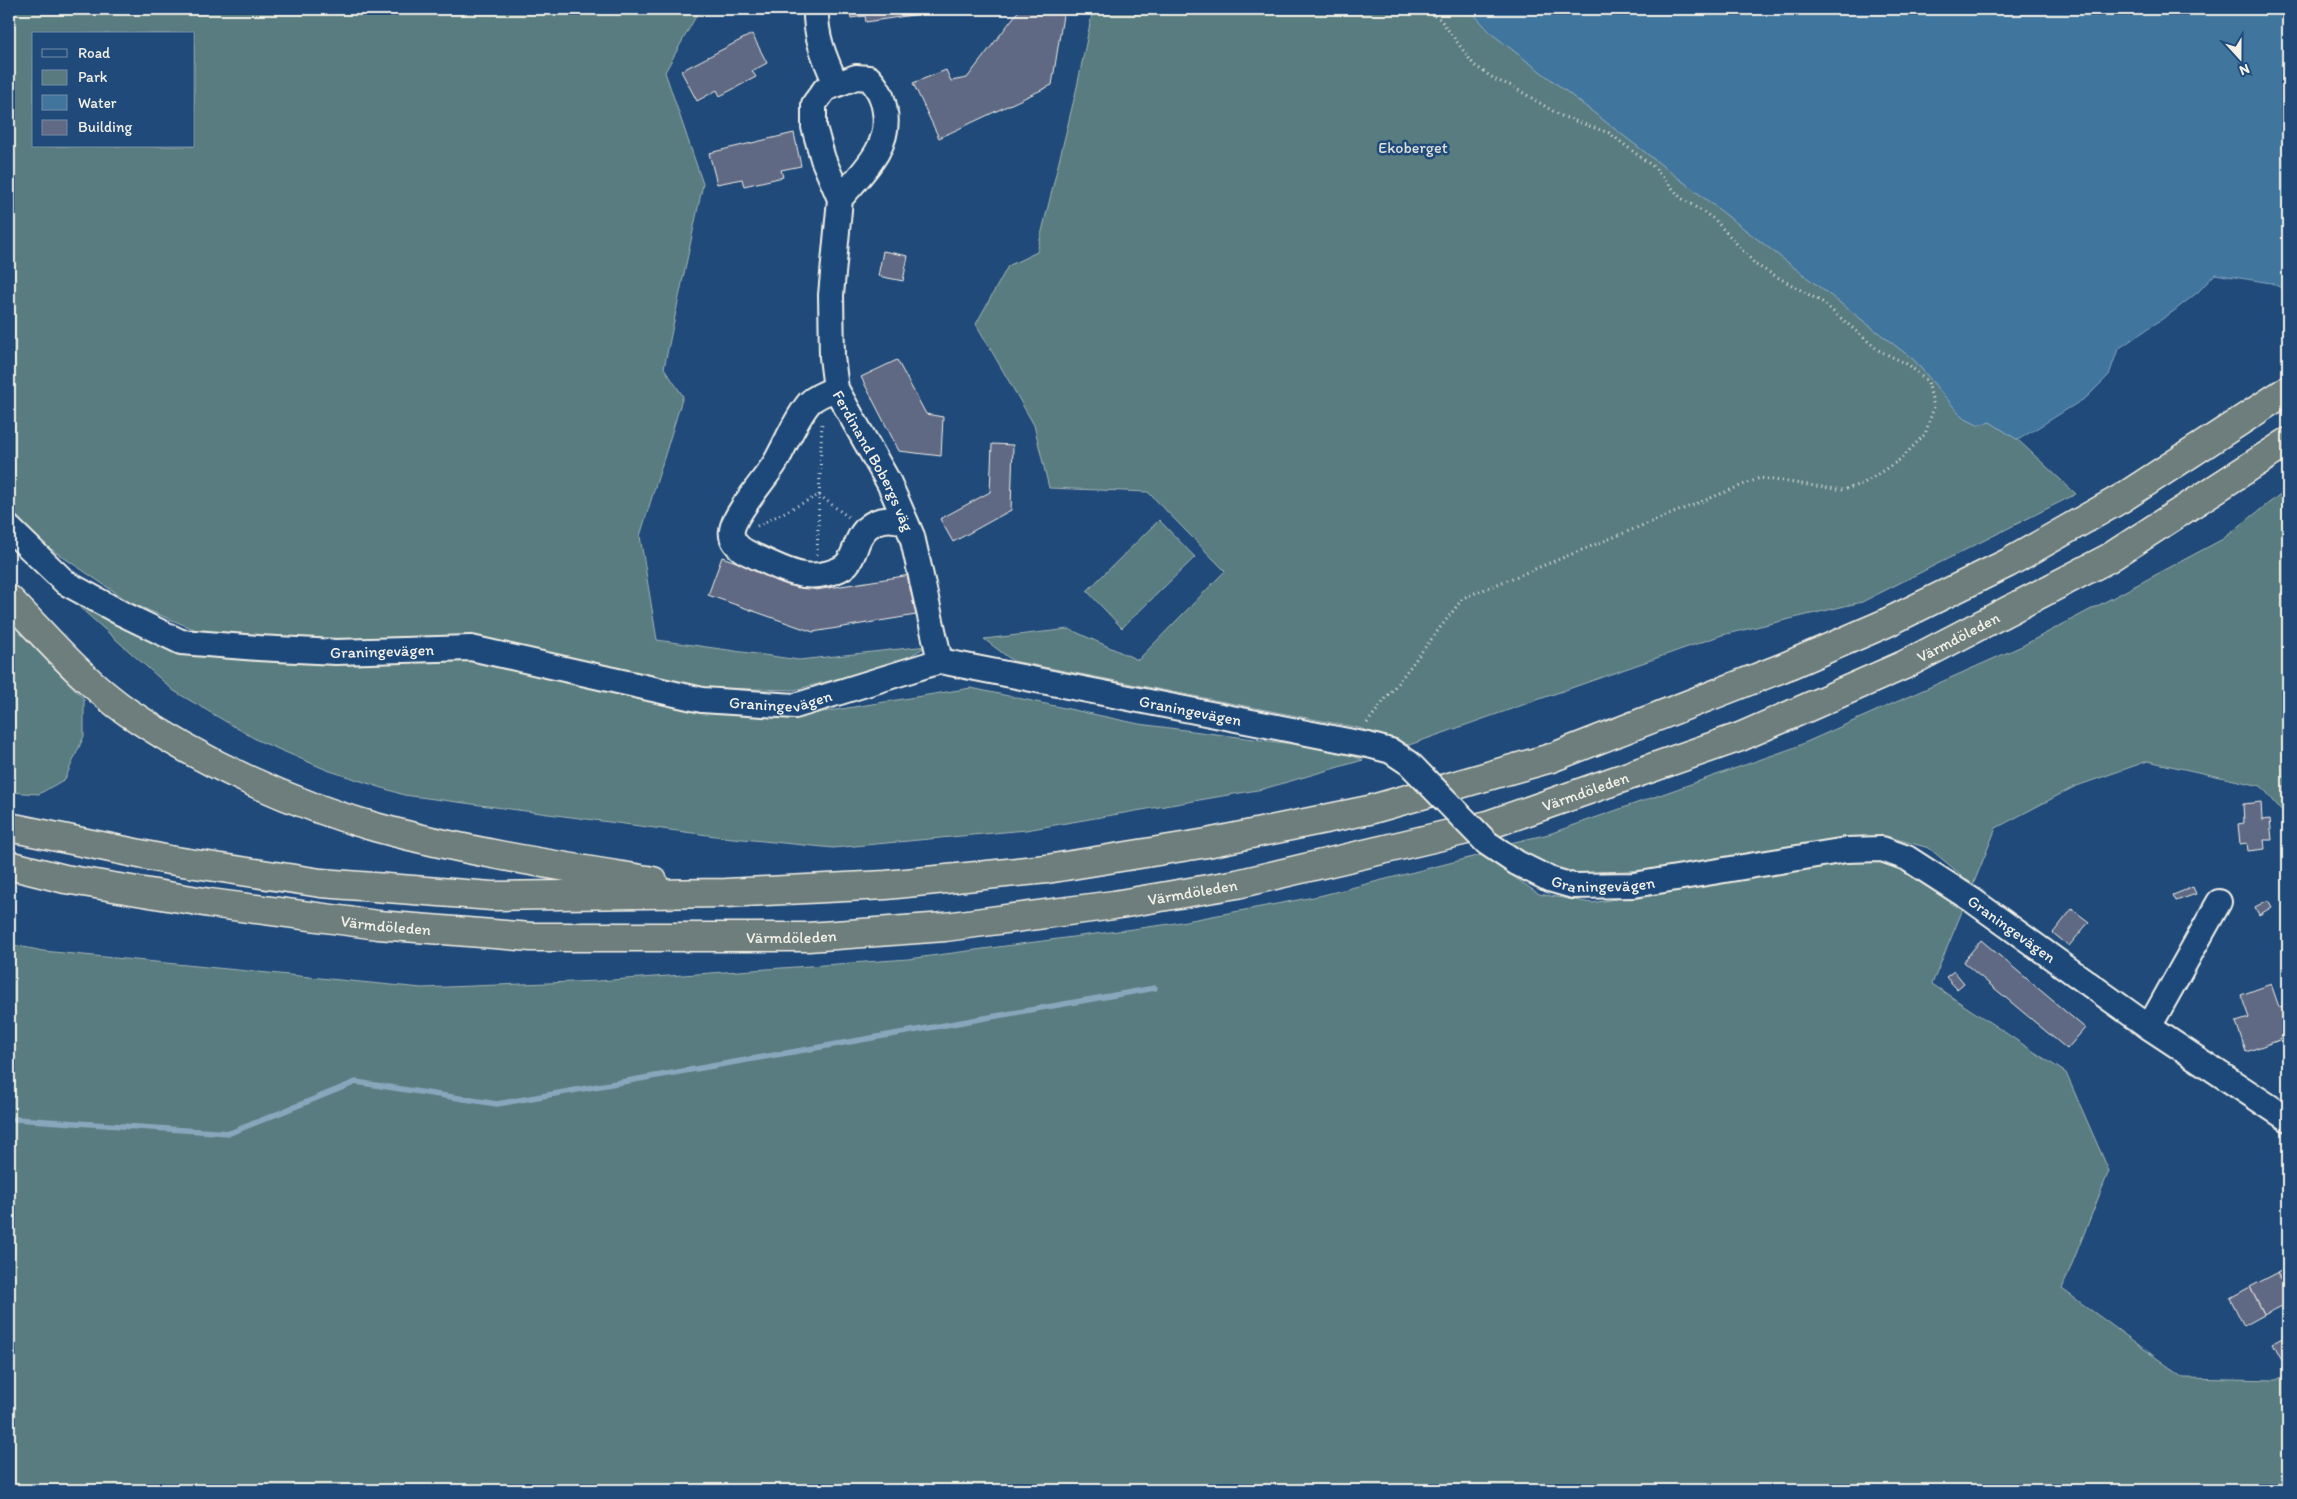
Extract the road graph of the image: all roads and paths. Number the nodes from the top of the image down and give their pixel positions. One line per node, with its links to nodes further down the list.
1 (816, 9): 3 (street)
2 (1423, 9): 15 (path)
3 (836, 84): 4 (street); 4 (street)
4 (840, 199): 6 (street, Ferdinand Bobergs väg)
5 (2288, 390): 19 (highway)
6 (830, 391): 8 (path); 9 (street, Ferdinand Bobergs väg); 11 (street)
7 (2288, 442): 21 (highway, Värmdöleden)
8 (819, 495): 11 (path); 12 (path)
9 (906, 523): 12 (street); 14 (street, Ferdinand Bobergs väg)
10 (9, 528): 14 (street, Graningevägen)
11 (733, 538): 12 (street)
12 (816, 576)
13 (9, 599): 19 (highway)
14 (940, 661): 15 (street, Graningevägen)
15 (1363, 745): 22 (street, Graningevägen, bridge)
16 (9, 827): 19 (highway)
17 (9, 865): 21 (highway, Värmdöleden)
18 (9, 880): 21 (highway)
19 (726, 893)
20 (2219, 902): 22 (street)
21 (210, 903)
22 (2149, 1027): 23 (street, Graningevägen)
23 (2288, 1120)

